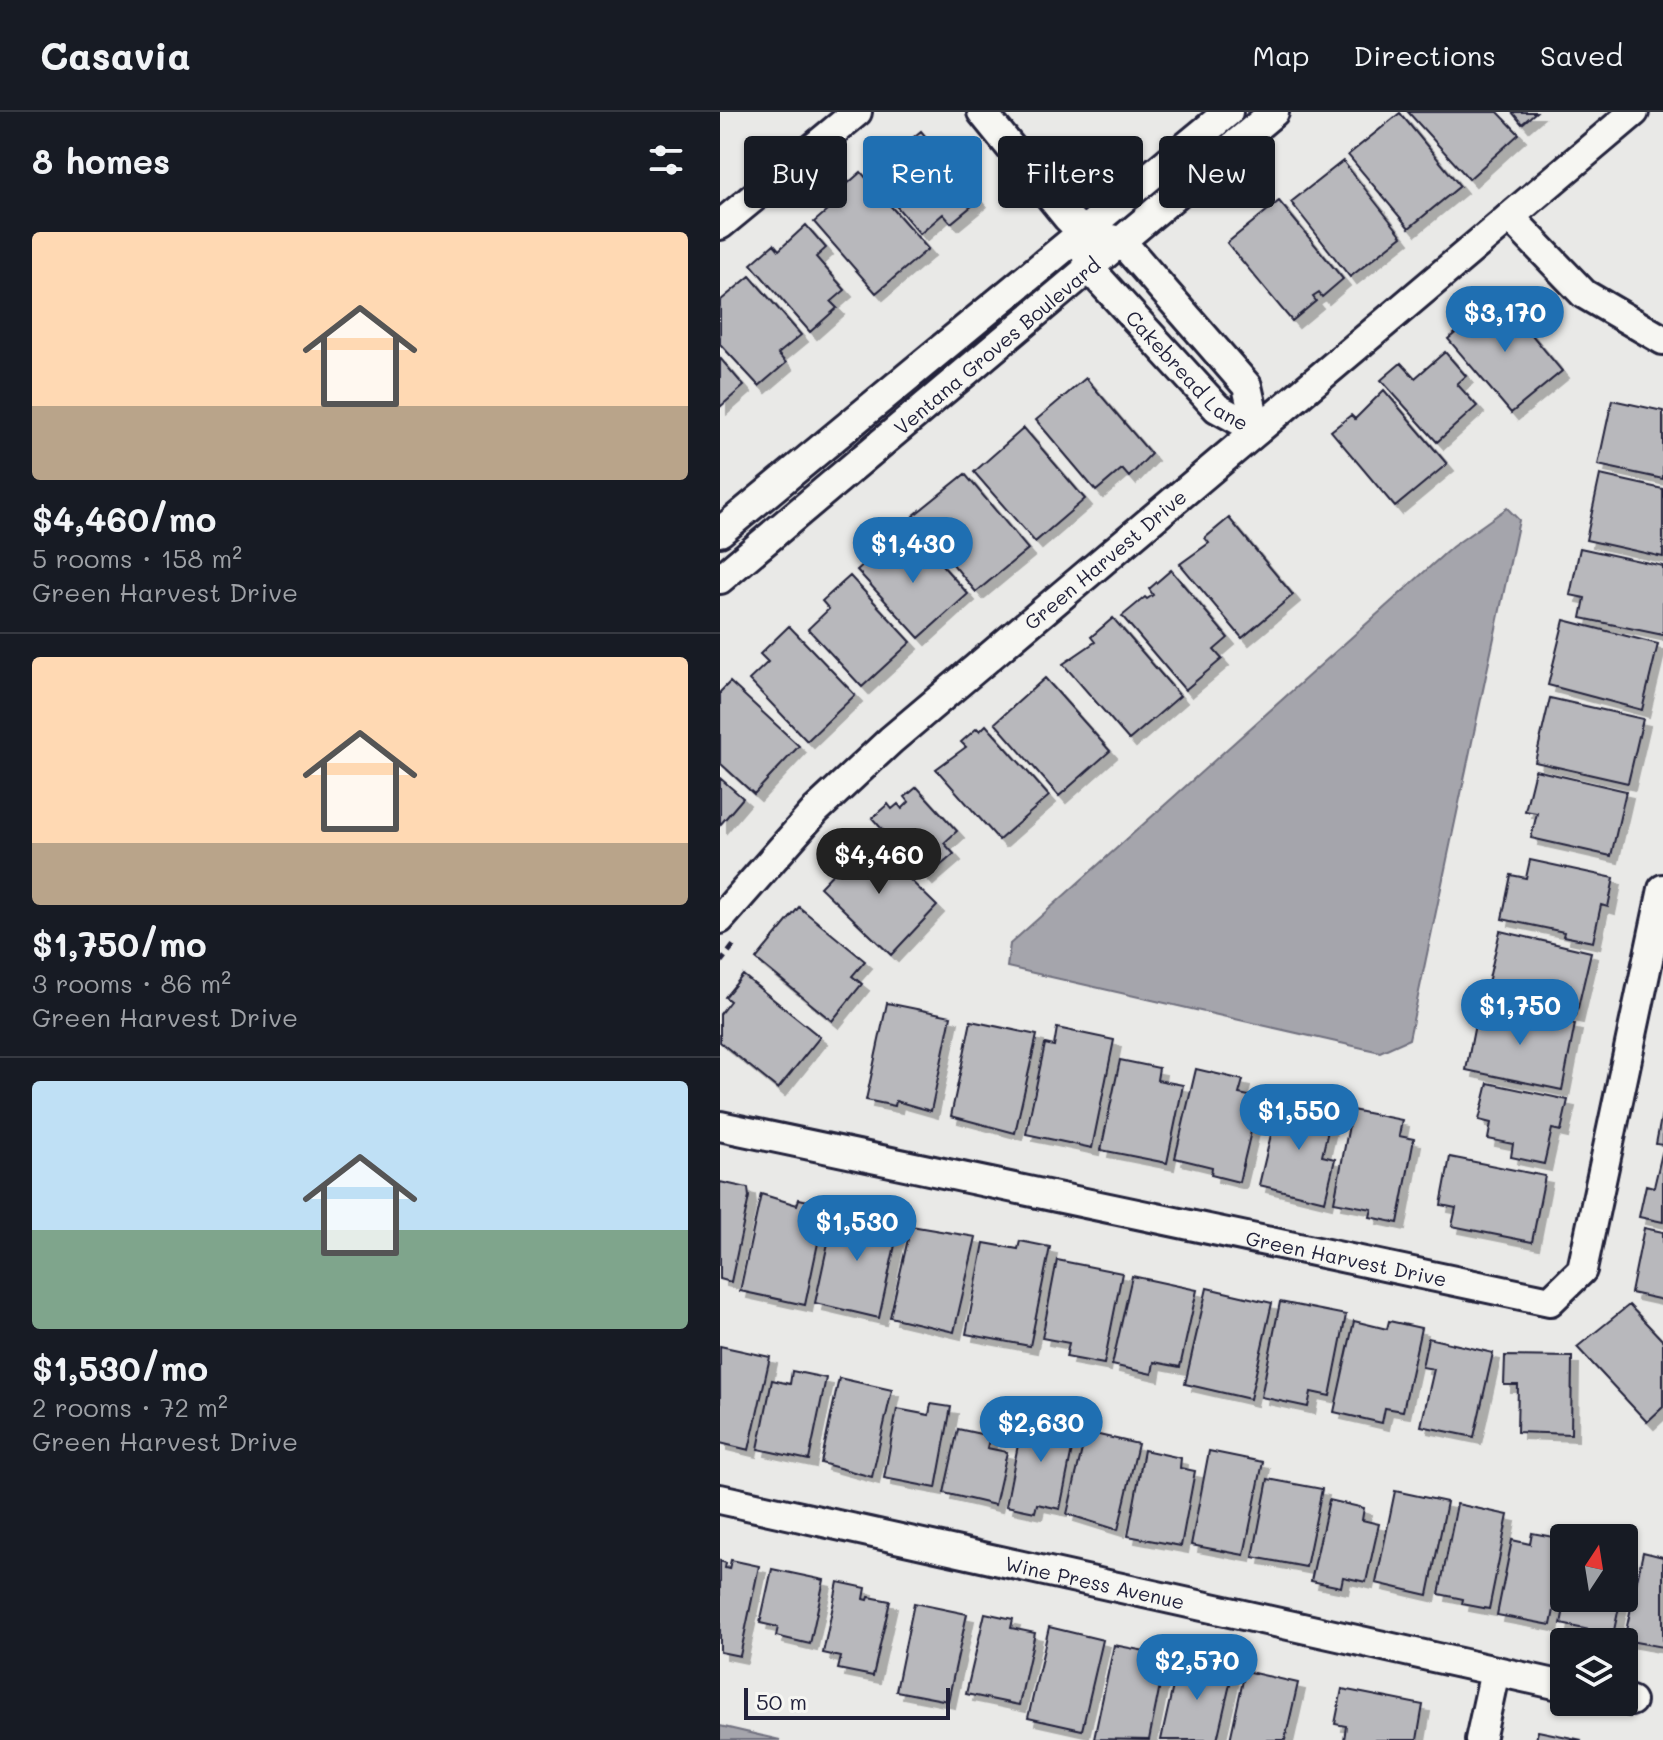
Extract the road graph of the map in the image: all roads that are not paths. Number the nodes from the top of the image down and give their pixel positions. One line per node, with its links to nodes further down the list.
1 (857, 112): 7 (street)
2 (982, 112): 8 (street)
3 (1228, 112): 8 (street, Ventana Groves Boulevard)
4 (1274, 112): 9 (street, Ventana Groves Boulevard)
5 (1634, 112): 6 (street, Green Harvest Drive)
6 (1510, 217): 11 (street); 12 (street, Green Harvest Drive)
7 (720, 225)
8 (1083, 233): 9 (street); 10 (street); 13 (street, Ventana Groves Boulevard)
9 (1120, 241): 10 (street, Ventana Groves Boulevard); 12 (street, Cakebread Lane)
10 (1088, 267): 12 (street, Cakebread Lane); 14 (street, Ventana Groves Boulevard)
11 (1663, 340)
12 (1257, 430): 16 (street, Green Harvest Drive)
13 (720, 532)
14 (720, 579)
15 (1663, 889): 17 (street, Green Harvest Drive)
16 (720, 919)
17 (720, 1126)
18 (720, 1499): 19 (street, Wine Press Avenue)
19 (1495, 1671): 20 (street, Wine Press Avenue); 21 (street)
20 (1550, 1683)
21 (1480, 1740)

